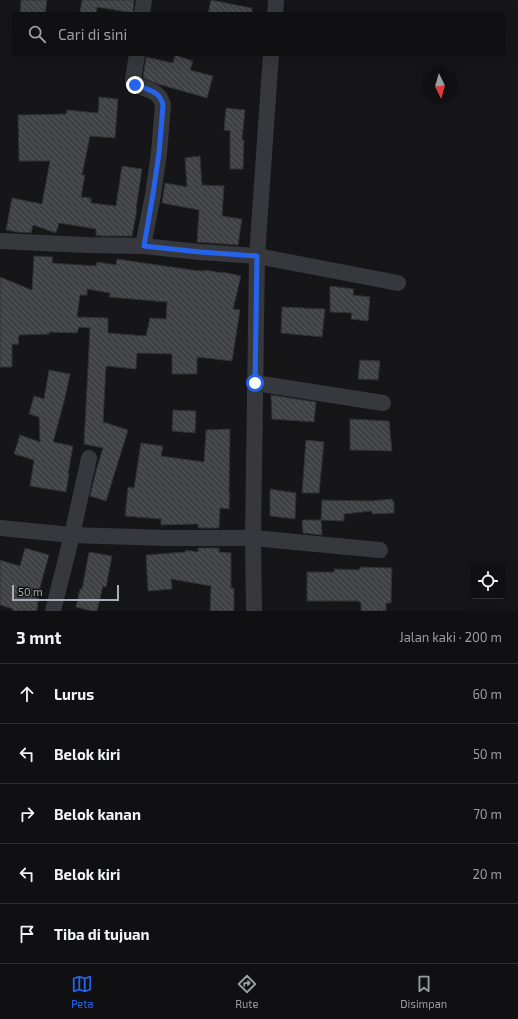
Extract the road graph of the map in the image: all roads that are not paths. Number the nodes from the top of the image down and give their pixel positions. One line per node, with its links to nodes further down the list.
1 (144, 0): 3 (street)
2 (276, 0): 4 (street)
3 (142, 12)
4 (275, 12)
5 (136, 56): 8 (street)
6 (271, 56): 9 (street)
7 (0, 241): 8 (street)
8 (144, 246): 9 (street)
9 (257, 256): 10 (street); 11 (street)
10 (398, 283)
11 (255, 383): 12 (street); 16 (street)
12 (383, 403)
13 (89, 458): 15 (street)
14 (0, 528): 15 (street)
15 (72, 535): 16 (street); 18 (street)
16 (253, 538): 17 (street); 19 (street)
17 (380, 550)
18 (53, 611)
19 (254, 611)

